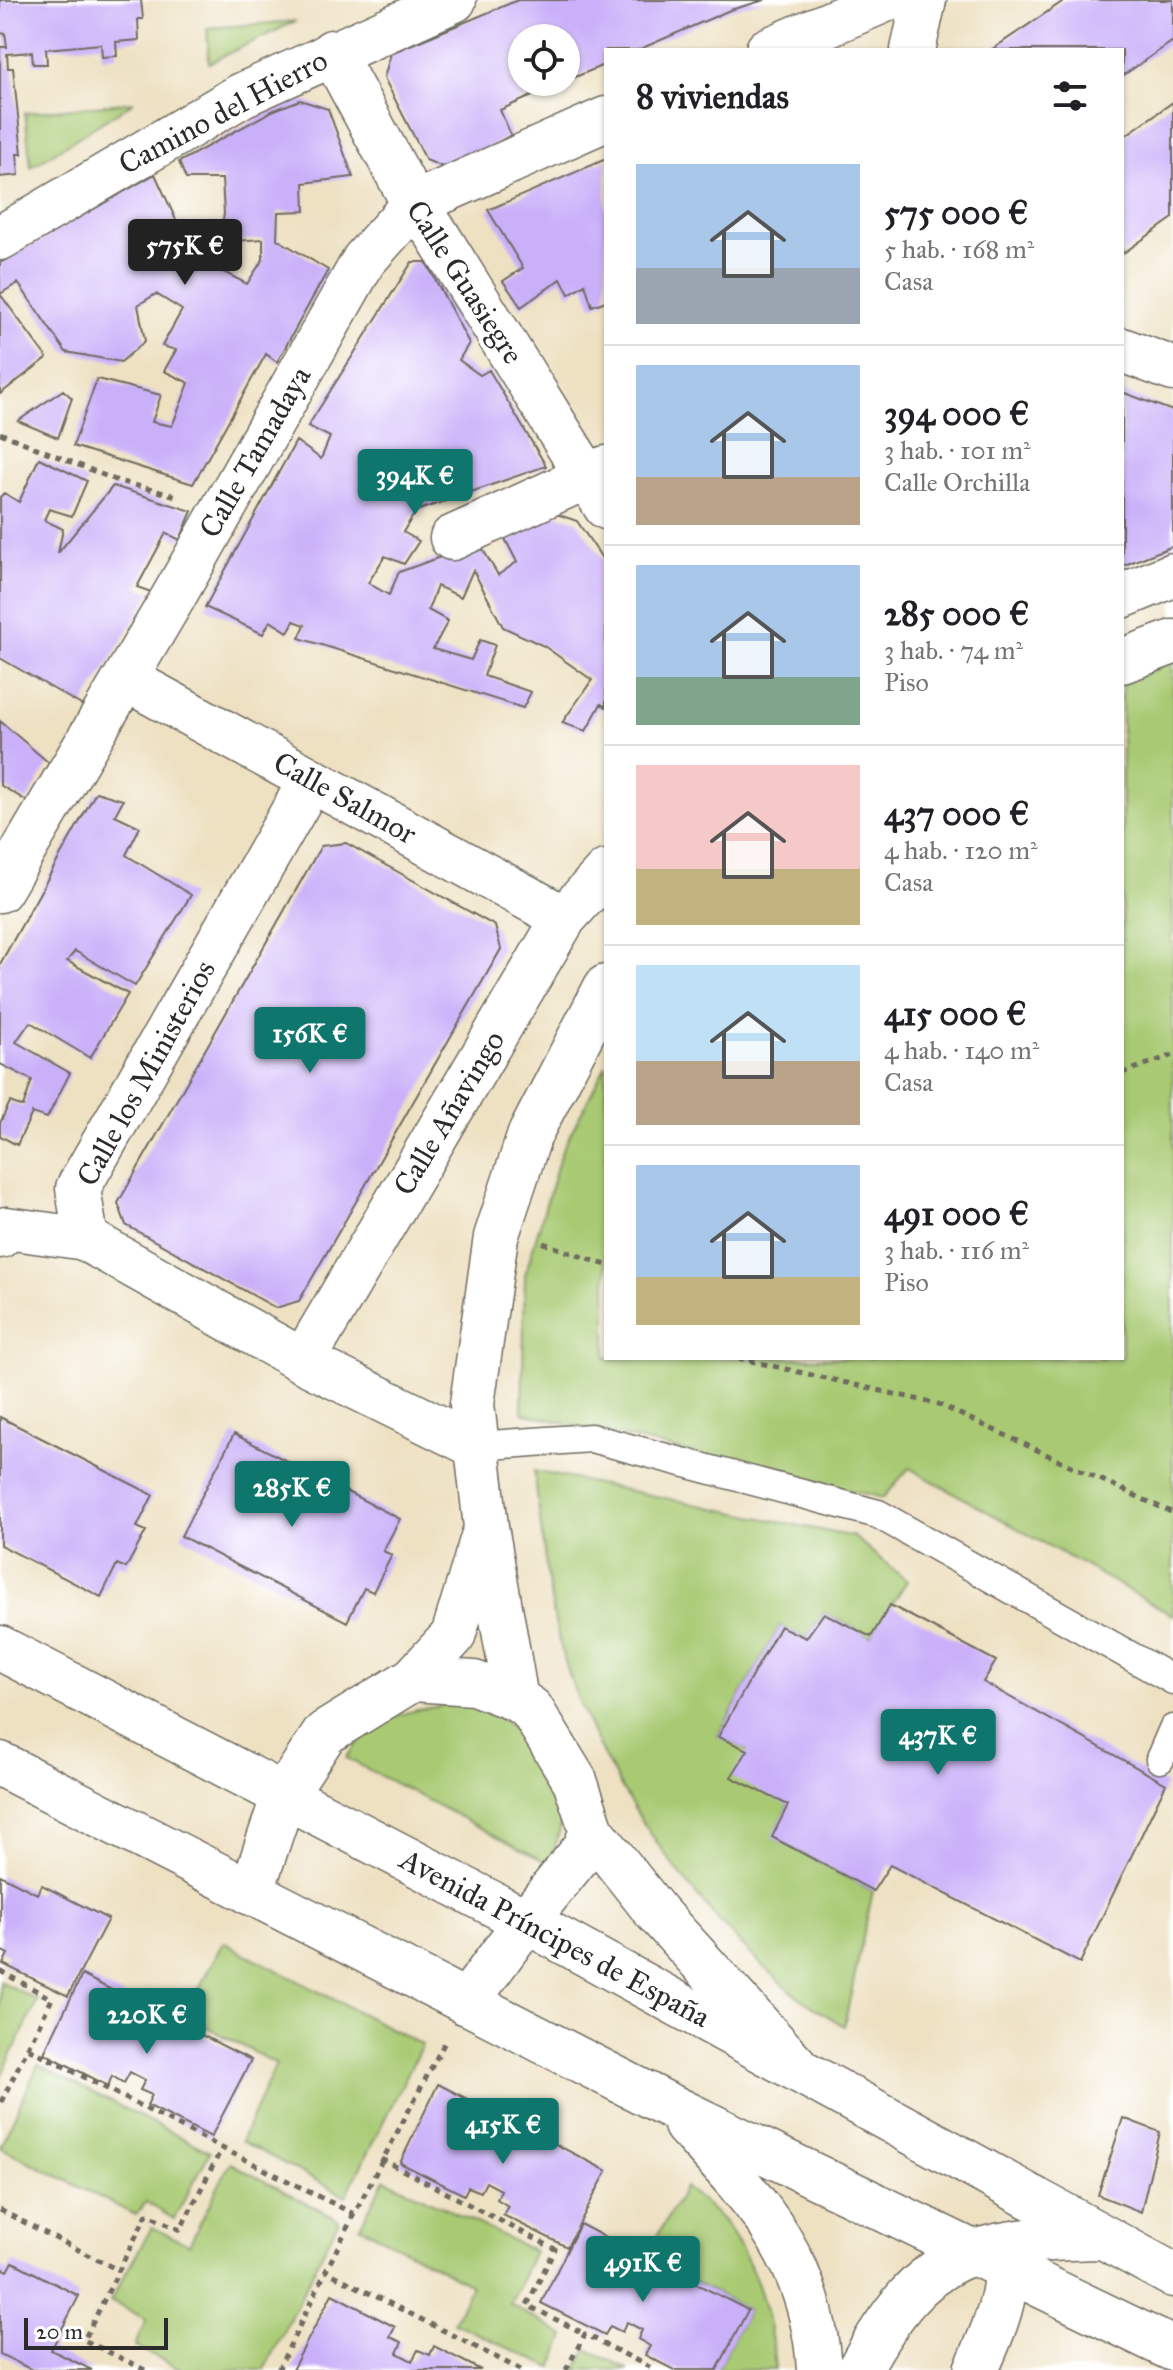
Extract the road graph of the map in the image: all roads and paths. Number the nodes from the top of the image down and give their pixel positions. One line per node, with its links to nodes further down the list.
1 (454, 0): 8 (street, Camino del Hierro)
2 (885, 0): 5 (street)
3 (892, 0): 6 (street)
4 (924, 0): 7 (street)
5 (773, 48)
6 (902, 48)
7 (913, 48)
8 (332, 52): 10 (street, Calle Guasiegre); 11 (street, Camino del Hierro)
9 (604, 120): 10 (street, Calle Tamadaya)
10 (414, 204): 15 (street, Calle Guasiegre); 16 (street, Calle Tamadaya)
11 (0, 238)
12 (1124, 351): 13 (street)
13 (1173, 369)
14 (0, 433): 16 (path)
15 (600, 484): 17 (street)
16 (222, 509): 22 (street, Calle Tamadaya)
17 (452, 538)
18 (1173, 575): 19 (street)
19 (1124, 595)
20 (1173, 642): 21 (street)
21 (1124, 660)
22 (126, 679): 23 (street, Calle Salmor); 25 (street, Calle Tamadaya)
23 (311, 780): 26 (street, Calle Salmor); 32 (street, Calle los Ministerios)
24 (604, 874): 26 (street, Calle Añavingo)
25 (0, 890)
26 (564, 918): 35 (street, Calle Añavingo)
27 (604, 991): 31 (street)
28 (1173, 1055): 29 (path)
29 (1124, 1072)
30 (0, 1237): 32 (street)
31 (496, 1237): 33 (path); 36 (street)
32 (86, 1239): 35 (street)
33 (604, 1264)
34 (747, 1360): 37 (path)
35 (303, 1361): 36 (street)
36 (476, 1446): 38 (street); 41 (lane)
37 (1173, 1513)
38 (486, 1527): 40 (street); 42 (street)
39 (0, 1648): 46 (street, Avenida Príncipes de España)
40 (413, 1679): 42 (street); 46 (street)
41 (1173, 1680)
42 (516, 1699): 47 (street)
43 (1173, 1729): 44 (lane)
44 (1160, 1759)
45 (0, 1764): 48 (street)
46 (284, 1795): 48 (street); 49 (street, Avenida Príncipes de España)
47 (592, 1831): 49 (street); 53 (street)
48 (251, 1893): 51 (street)
49 (526, 1921): 51 (street); 53 (street, Avenida Príncipes de España)
50 (0, 1971): 52 (path)
51 (466, 2003): 55 (street); 58 (path)
52 (28, 2048): 54 (path); 56 (path)
53 (798, 2068): 57 (street, Avenida Príncipes de España)
54 (0, 2104)
55 (668, 2105): 62 (street); 73 (street)
56 (222, 2148): 60 (path); 63 (path)
57 (952, 2151): 61 (street, Avenida Príncipes de España); 62 (street)
58 (381, 2159): 60 (path); 66 (path)
59 (0, 2210): 63 (path)
60 (354, 2214): 64 (path)
61 (1106, 2237): 62 (street); 65 (street, Avenida Príncipes de España)
62 (994, 2255): 67 (street); 74 (street); 75 (street)
63 (118, 2270): 68 (path)
64 (326, 2271): 69 (path); 70 (path)
65 (1173, 2275)
66 (585, 2334): 71 (path); 72 (path)
67 (1173, 2349)
68 (145, 2370)
69 (278, 2370)
70 (521, 2370)
71 (566, 2370)
72 (655, 2370)
73 (819, 2370)
74 (859, 2370)
75 (976, 2370)

